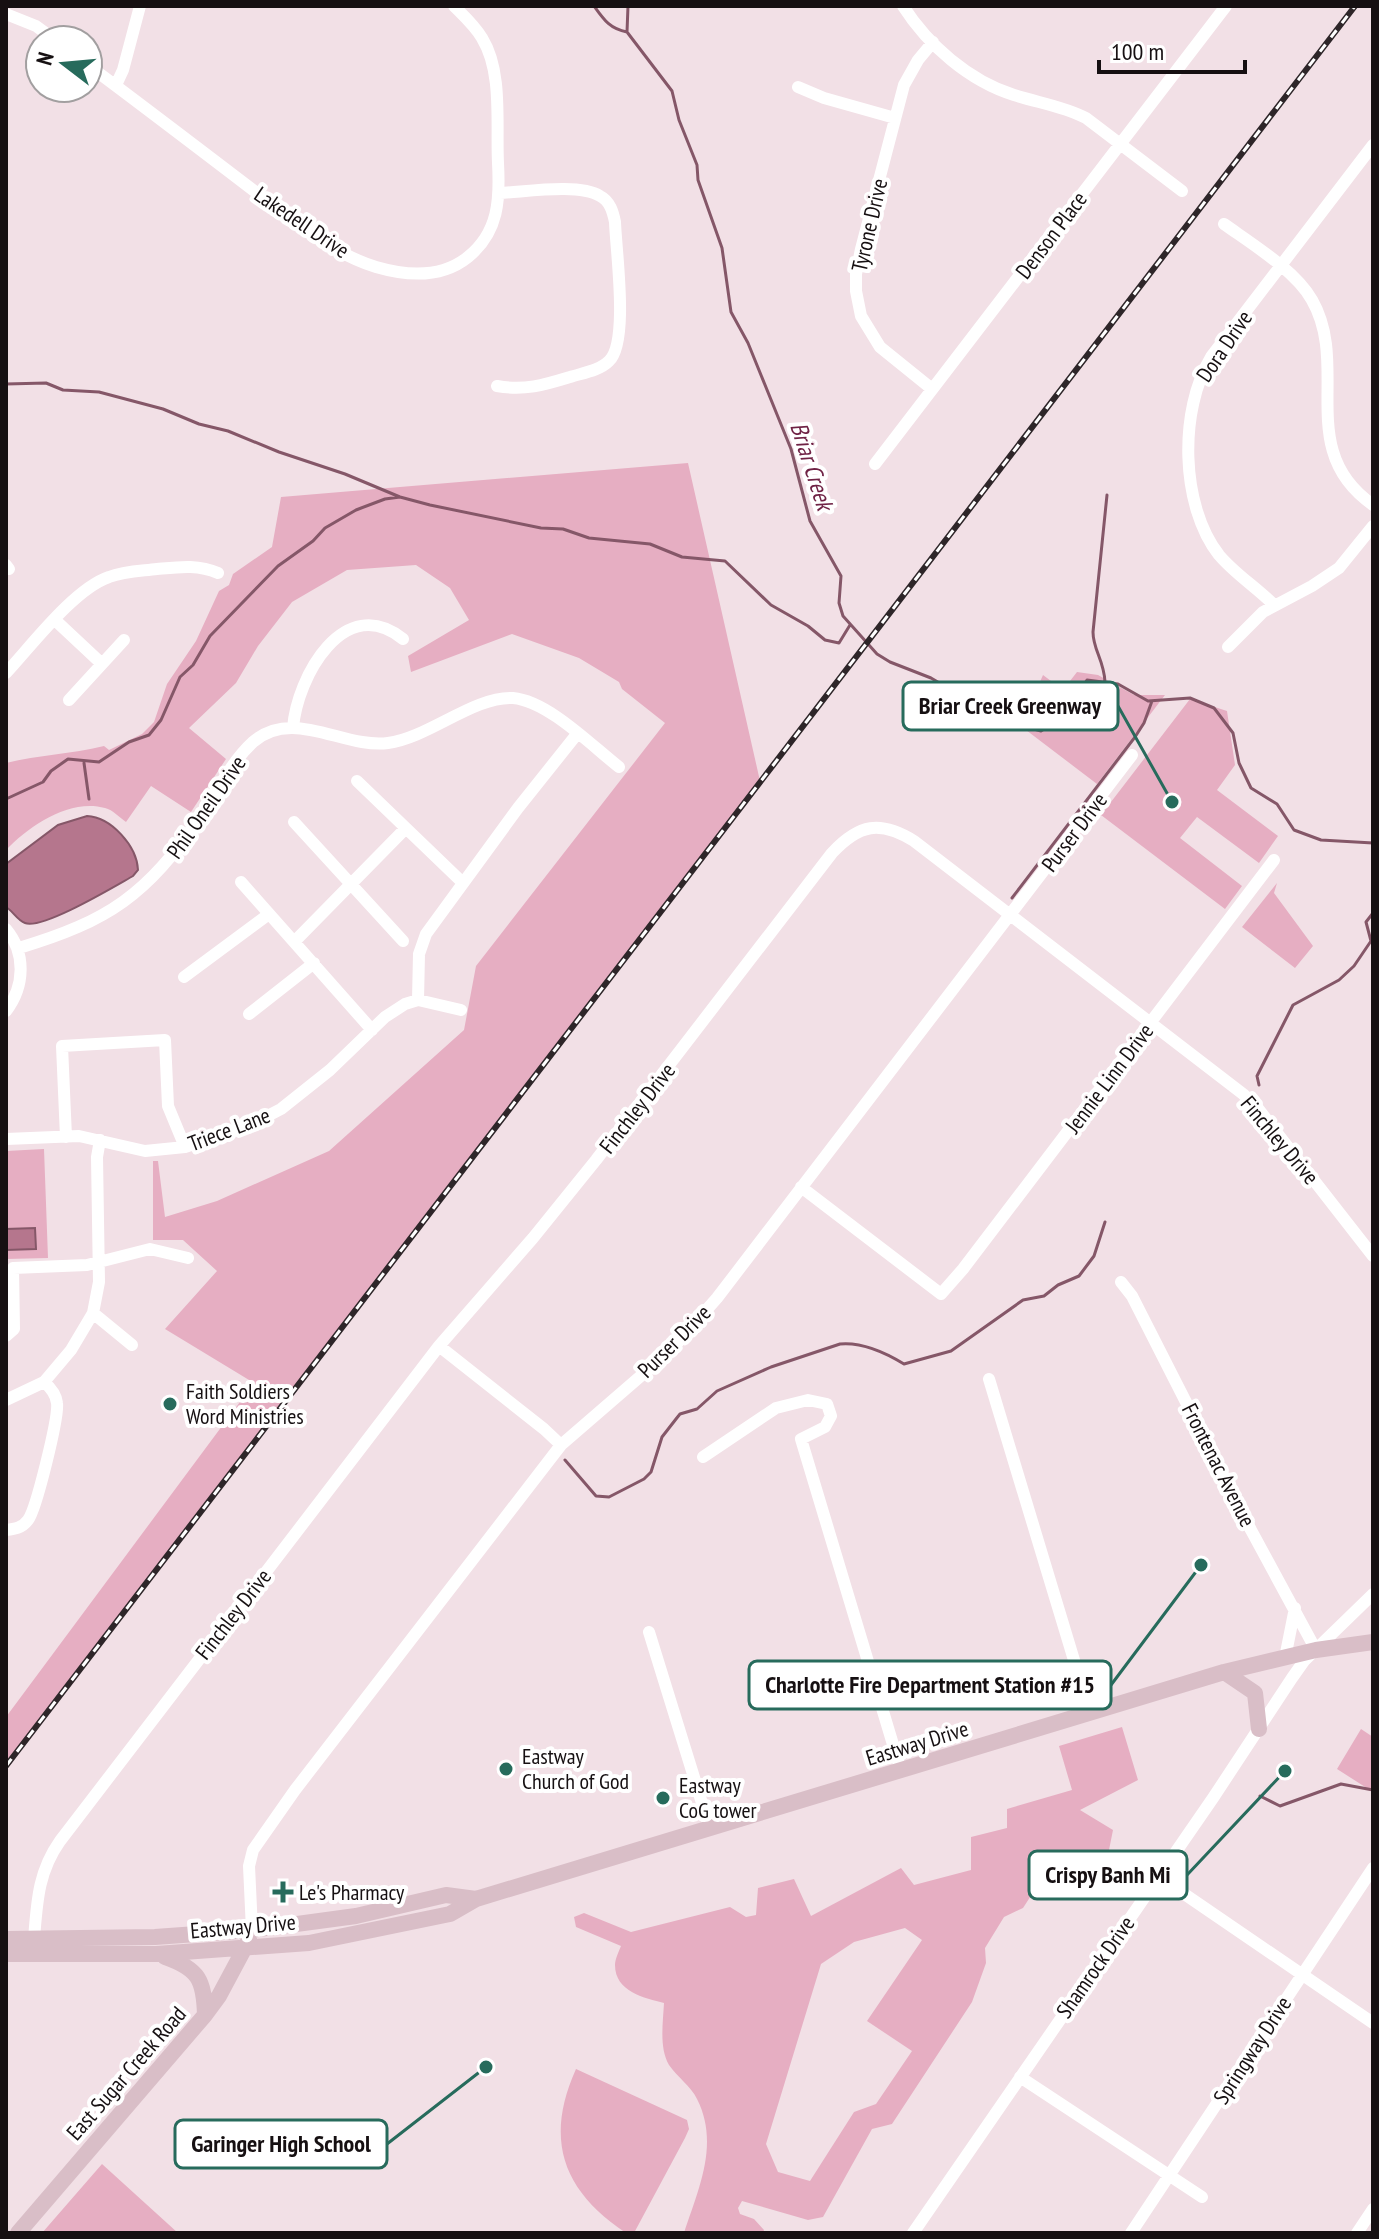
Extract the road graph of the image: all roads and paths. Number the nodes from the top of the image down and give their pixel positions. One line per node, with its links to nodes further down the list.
1 (140, 6): 9 (street)
2 (454, 6): 15 (street, Lakedell Drive)
3 (903, 6): 7 (street)
4 (1226, 6): 12 (street, Denson Place)
5 (6, 14): 6 (street)
6 (31, 24)
7 (933, 42): 11 (street, Tyrone Drive); 12 (street)
8 (104, 76): 9 (street, Lakedell Drive)
9 (116, 85): 15 (street, Lakedell Drive)
10 (798, 87): 11 (street)
11 (895, 118): 19 (street, Tyrone Drive)
12 (1121, 143): 14 (street); 19 (street, Denson Place)
13 (1373, 145): 17 (street, Dora Drive)
14 (1182, 191)
15 (500, 193): 18 (street)
16 (1224, 224): 17 (street)
17 (1280, 267): 21 (street); 24 (street, Dora Drive)
18 (497, 386)
19 (932, 389): 20 (street, Denson Place)
20 (875, 464)
21 (1373, 505)
22 (1373, 526): 24 (street)
23 (218, 573): 25 (street)
24 (1274, 605): 28 (street)
25 (55, 620): 29 (street); 30 (street)
26 (403, 639): 32 (street)
27 (124, 640): 29 (street)
28 (1228, 647)
29 (102, 664): 31 (street)
30 (6, 673)
31 (69, 700)
32 (293, 728): 33 (street); 48 (street, Phil Oneil Drive)
33 (577, 734): 35 (street); 41 (street)
34 (1132, 755): 44 (street, Purser Drive)
35 (619, 767)
36 (357, 781): 38 (street)
37 (294, 822): 42 (street)
38 (405, 829): 41 (street); 42 (street)
39 (1274, 860): 55 (street, Jennie Linn Drive)
40 (241, 882): 43 (street)
41 (463, 883): 51 (street)
42 (351, 884): 46 (street); 47 (street)
43 (269, 914): 46 (street); 50 (street)
44 (1010, 914): 55 (street, Finchley Drive); 61 (street, Purser Drive); 69 (street, Finchley Drive)
45 (6, 929): 48 (street)
46 (295, 941): 49 (street)
47 (403, 941)
48 (19, 948): 53 (street)
49 (314, 963): 54 (street); 56 (street)
50 (184, 977)
51 (418, 1000): 52 (street); 56 (street, Triece Lane)
52 (461, 1010)
53 (6, 1011)
54 (249, 1014)
55 (1152, 1023): 61 (street, Jennie Linn Drive); 62 (street, Finchley Drive)
56 (372, 1030): 60 (street, Triece Lane)
57 (66, 1137): 58 (street, Triece Lane); 59 (street, Triece Lane); 60 (street)
58 (6, 1139)
59 (100, 1140): 60 (street, Triece Lane); 64 (street)
60 (185, 1147)
61 (801, 1187): 73 (street, Purser Drive)
62 (1373, 1256)
63 (188, 1258): 64 (street)
64 (99, 1262): 66 (street); 67 (street)
65 (1121, 1282): 77 (street, Frontenac Avenue)
66 (93, 1313): 68 (street); 71 (street)
67 (6, 1336)
68 (132, 1345)
69 (439, 1346): 73 (street); 91 (street, Finchley Drive)
70 (989, 1379): 83 (street)
71 (44, 1382): 72 (street); 75 (street)
72 (6, 1400)
73 (561, 1445): 89 (street, Purser Drive)
74 (703, 1457): 85 (street)
75 (6, 1530)
76 (1373, 1594): 80 (street, Shamrock Drive)
77 (1295, 1608): 80 (street, Frontenac Avenue); 81 (street)
78 (649, 1632): 86 (street)
79 (1373, 1642): 80 (main road, Eastway Drive)
80 (1316, 1650): 81 (main road, Eastway Drive); 84 (street, Shamrock Drive)
81 (1285, 1658): 82 (main road, Eastway Drive)
82 (1224, 1672): 83 (main road, Eastway Drive); 84 (main road)
83 (1090, 1713): 85 (main road, Eastway Drive)
84 (1259, 1729): 88 (street, Shamrock Drive)
85 (901, 1771): 86 (main road, Eastway Drive)
86 (710, 1829): 89 (main road, Eastway Drive)
87 (1373, 1868): 94 (street, Springway Drive)
88 (1158, 1876): 94 (street); 97 (street, Shamrock Drive)
89 (250, 1938): 91 (main road, Eastway Drive); 93 (main road, Eastway Drive); 95 (main road, East Sugar Creek Road)
90 (6, 1939): 91 (main road, Eastway Drive)
91 (34, 1939)
92 (6, 1954): 93 (main road, Eastway Drive)
93 (156, 1954): 95 (main road)
94 (1301, 1975): 96 (street); 98 (street, Springway Drive)
95 (205, 2015): 101 (main road, East Sugar Creek Road)
96 (1373, 2023)
97 (1020, 2077): 98 (street); 102 (street, Shamrock Drive)
98 (1169, 2175): 99 (street); 103 (street, Springway Drive)
99 (1202, 2197)
100 (1373, 2209): 104 (street)
101 (18, 2233)
102 (913, 2233)
103 (1131, 2233)
104 (1357, 2233)

